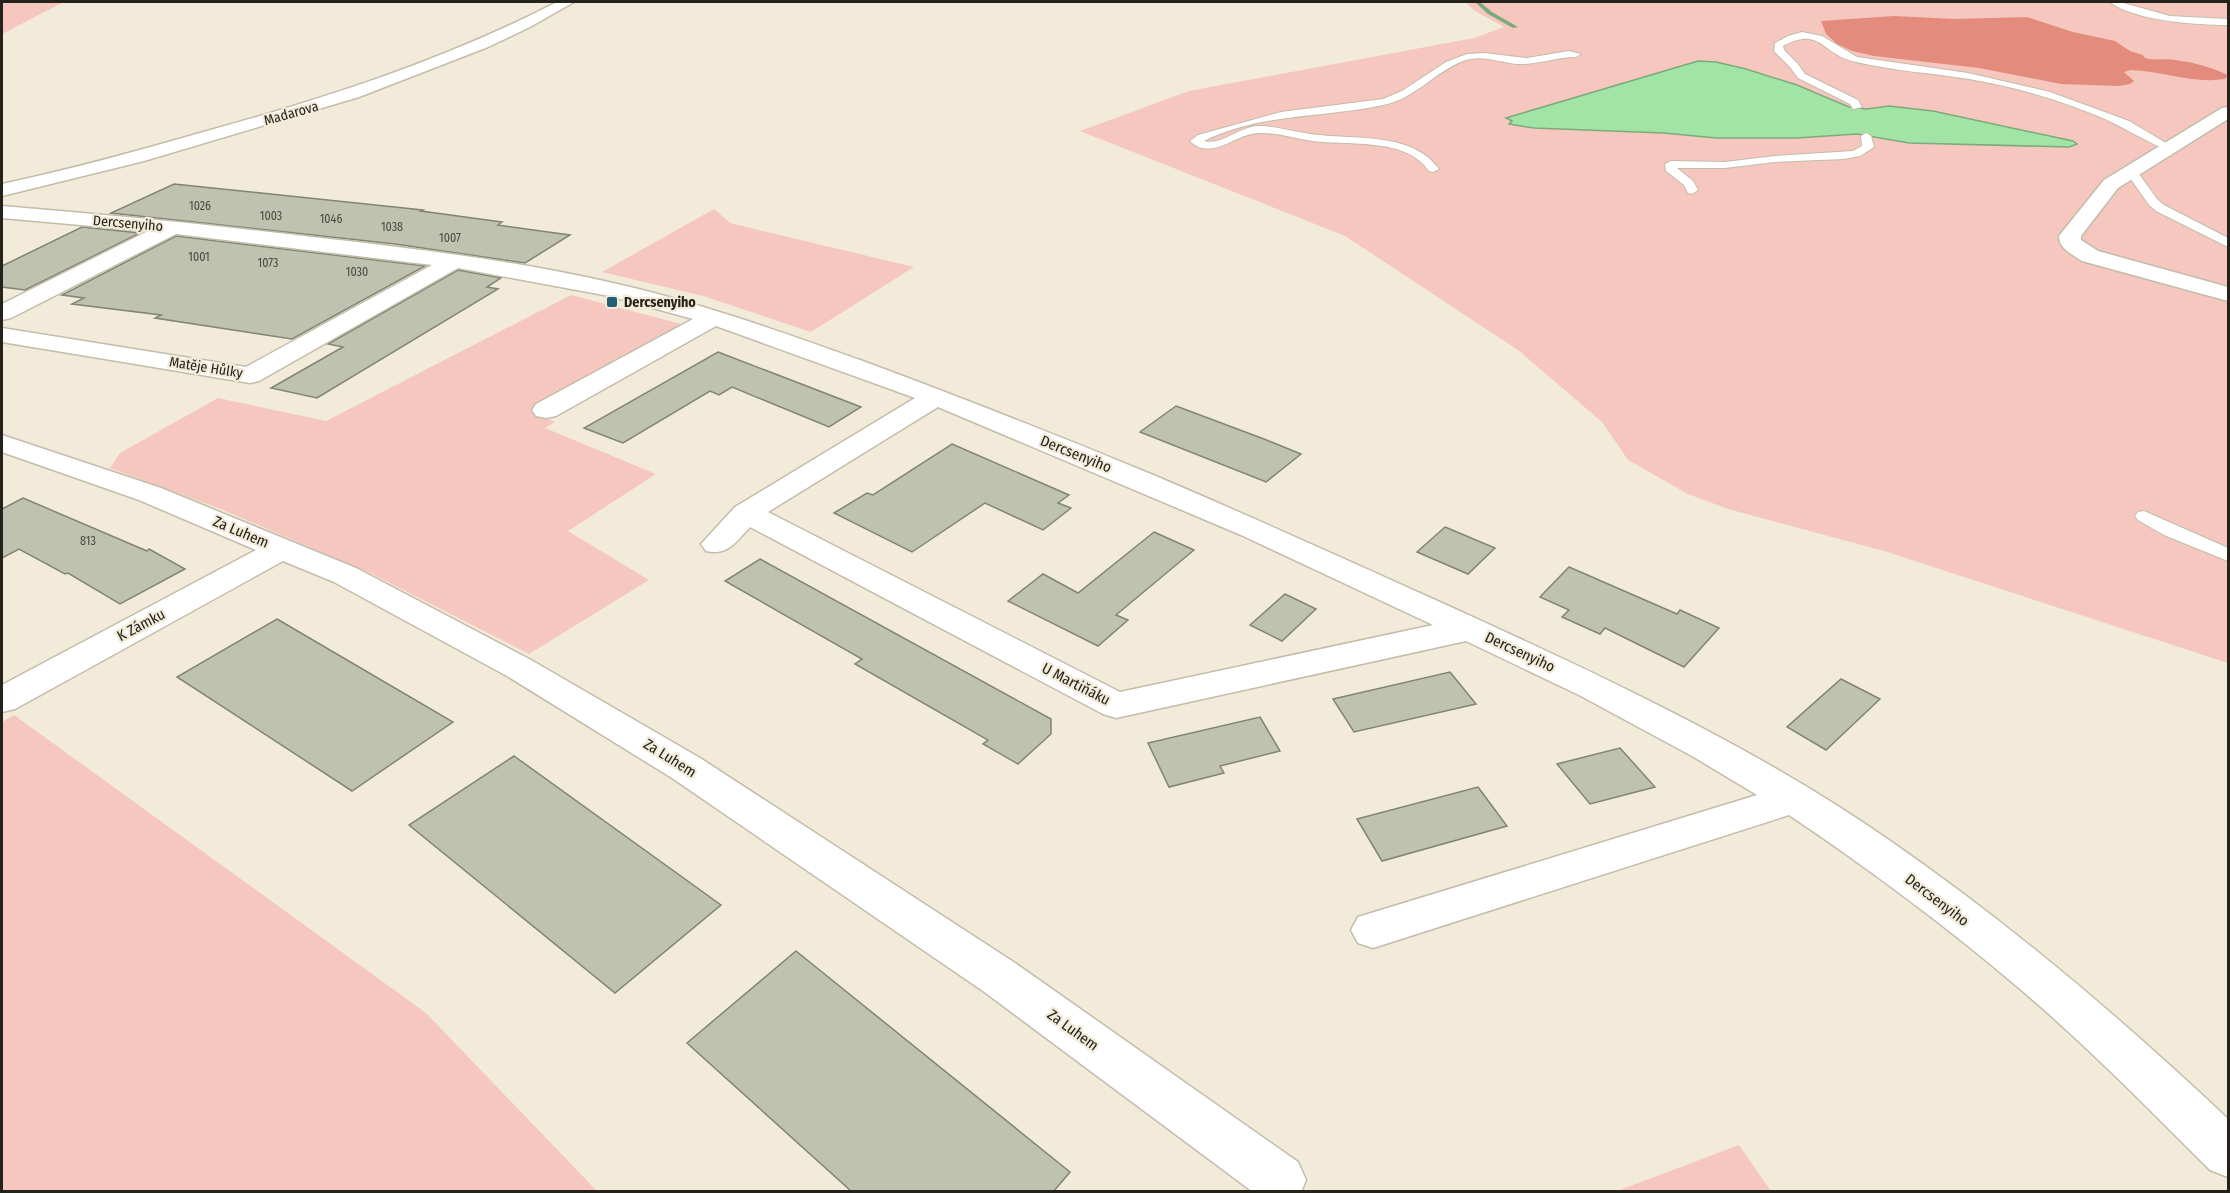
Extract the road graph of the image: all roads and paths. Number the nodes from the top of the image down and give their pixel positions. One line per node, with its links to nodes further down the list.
1 (567, 2): 13 (street, Madarova)
2 (2114, 2): 3 (lane)
3 (2229, 22)
4 (1576, 54): 11 (lane)
5 (1857, 107): 10 (lane)
6 (2229, 112): 7 (street)
7 (2194, 134): 9 (street); 10 (street)
8 (1866, 135): 14 (lane)
9 (2217, 138)
10 (2170, 149): 12 (street)
11 (1433, 169)
12 (2132, 172): 17 (lane); 19 (street)
13 (2, 190)
14 (1692, 190)
15 (2, 212): 16 (street, Dercsenyiho)
16 (173, 227): 18 (street, Dercsenyiho); 20 (street)
17 (2229, 243)
18 (454, 261): 21 (street, Dercsenyiho); 22 (street, Matěje Hůlky)
19 (2229, 294)
20 (2, 314)
21 (714, 317): 23 (street, Dercsenyiho); 24 (street)
22 (2, 335)
23 (936, 397): 26 (street); 31 (street, Dercsenyiho)
24 (546, 410)
25 (2, 443): 29 (street, Za Luhem)
26 (746, 513): 28 (street); 31 (street, U Martiňáku)
27 (2144, 516): 30 (lane)
28 (717, 544)
29 (281, 549): 32 (street, K Zámku); 36 (street, Za Luhem)
30 (2229, 555)
31 (1469, 629): 33 (street, Dercsenyiho)
32 (2, 700)
33 (1794, 799): 34 (street); 35 (street, Dercsenyiho)
34 (1373, 930)
35 (2229, 1153)
36 (1280, 1180)

